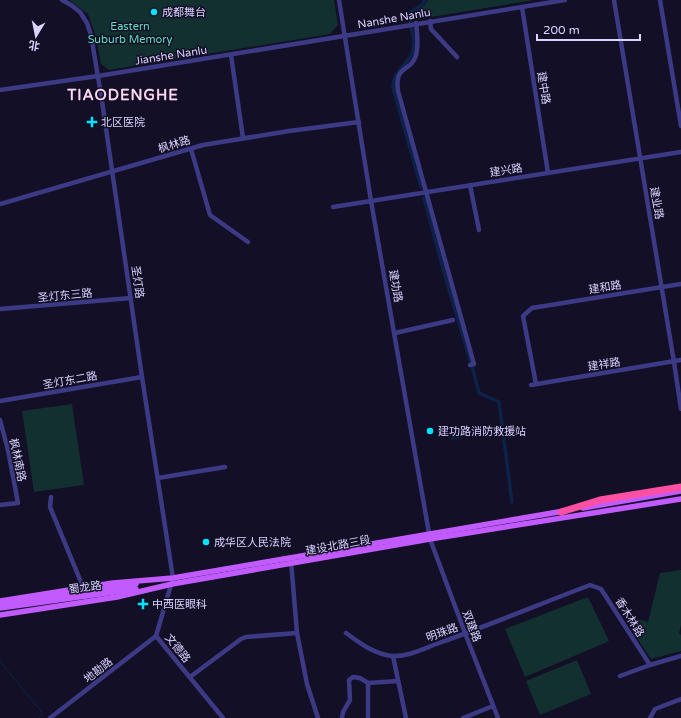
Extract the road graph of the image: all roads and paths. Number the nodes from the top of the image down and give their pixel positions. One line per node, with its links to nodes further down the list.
1 (62, 0): 12 (street, 圣灯路)
2 (339, 0): 9 (street, 建功路)
3 (564, 0): 6 (street, Nanshe Nanlu)
4 (614, 0): 19 (street, 建业路)
5 (660, 0): 15 (street)
6 (522, 7): 7 (street, Nanshe Nanlu); 21 (street, 建中路)
7 (430, 21): 8 (street, Nanshe Nanlu); 11 (street)
8 (416, 23): 9 (street, Nanshe Nanlu); 23 (street)
9 (345, 36): 10 (street, Jianshe Nanlu); 14 (street, 建功路)
10 (231, 55): 12 (street, Jianshe Nanlu); 16 (street)
11 (457, 57)
12 (98, 76): 13 (street, Jianshe Nanlu); 20 (street, 圣灯路)
13 (0, 90)
14 (359, 122): 16 (street, 枫林路); 24 (street, 建功路)
15 (681, 126)
16 (243, 138): 17 (street, 枫林路)
17 (191, 149): 20 (street, 枫林路); 28 (street)
18 (681, 152): 19 (street, 建兴路)
19 (640, 159): 21 (street, 建兴路); 30 (street, 建业路)
20 (112, 172): 25 (street, 枫林路); 31 (street, 圣灯路)
21 (548, 173): 22 (street, 建兴路)
22 (470, 185): 23 (street, 建兴路); 27 (street)
23 (427, 191): 24 (street, 建兴路); 37 (street)
24 (371, 201): 26 (street, 建兴路); 34 (street, 建功路)
25 (0, 204)
26 (333, 207)
27 (479, 230)
28 (248, 242)
29 (681, 284): 30 (street, 建和路)
30 (662, 287): 36 (street, 建业路); 39 (street, 建和路)
31 (131, 298): 32 (street, 圣灯东三路); 38 (street, 圣灯路)
32 (0, 309)
33 (453, 320): 34 (street)
34 (395, 333): 51 (street, 建功路)
35 (681, 360): 36 (street, 建祥路)
36 (674, 362): 39 (street, 建祥路); 41 (street, 建业路)
37 (470, 365)
38 (142, 377): 40 (street, 圣灯东二路); 44 (street, 圣灯路)
39 (534, 385)
40 (0, 401)
41 (681, 409)
42 (0, 420): 49 (street, 枫林南路)
43 (225, 467): 44 (street)
44 (158, 478): 53 (street, 圣灯路)
45 (681, 487): 50 (highway)
46 (681, 491): 50 (main road, 建设北路三段)
47 (51, 497): 55 (street)
48 (681, 499): 51 (main road, 建设北路三段)
49 (0, 505)
50 (561, 512): 51 (main road, 建设北路三段)
51 (430, 536): 52 (main road, 建设北路三段); 63 (street, 双建路)
52 (291, 561): 53 (main road, 建设北路三段); 61 (street)
53 (173, 581): 55 (main road, 建设北路三段); 56 (main road); 60 (main road, 建设北路三段); 64 (street, 文德路)
54 (590, 585): 63 (street, 明珠路); 67 (street, 香木林路)
55 (83, 587): 57 (main road, 建设北路三段)
56 (77, 596): 58 (main road, 蜀龙路); 59 (main road, 蜀龙路)
57 (0, 601)
58 (0, 604)
59 (0, 608)
60 (0, 615)
61 (297, 633): 69 (street); 76 (street)
62 (346, 634): 65 (street, 明珠路)
63 (465, 634): 65 (street, 明珠路); 73 (street, 双建路)
64 (156, 636): 69 (street, 文德路); 74 (street, 地勘路)
65 (393, 656): 70 (street)
66 (681, 656): 67 (street)
67 (650, 665): 68 (street)
68 (620, 676)
69 (190, 677): 75 (street, 文德路)
70 (398, 682): 71 (street); 79 (street)
71 (368, 683): 77 (street); 78 (street)
72 (681, 699): 82 (street)
73 (493, 706): 80 (street); 81 (street, 双建路)
74 (50, 718)
75 (223, 718)
76 (318, 718)
77 (342, 718)
78 (368, 718)
79 (406, 718)
80 (463, 718)
81 (498, 718)
82 (650, 718)

